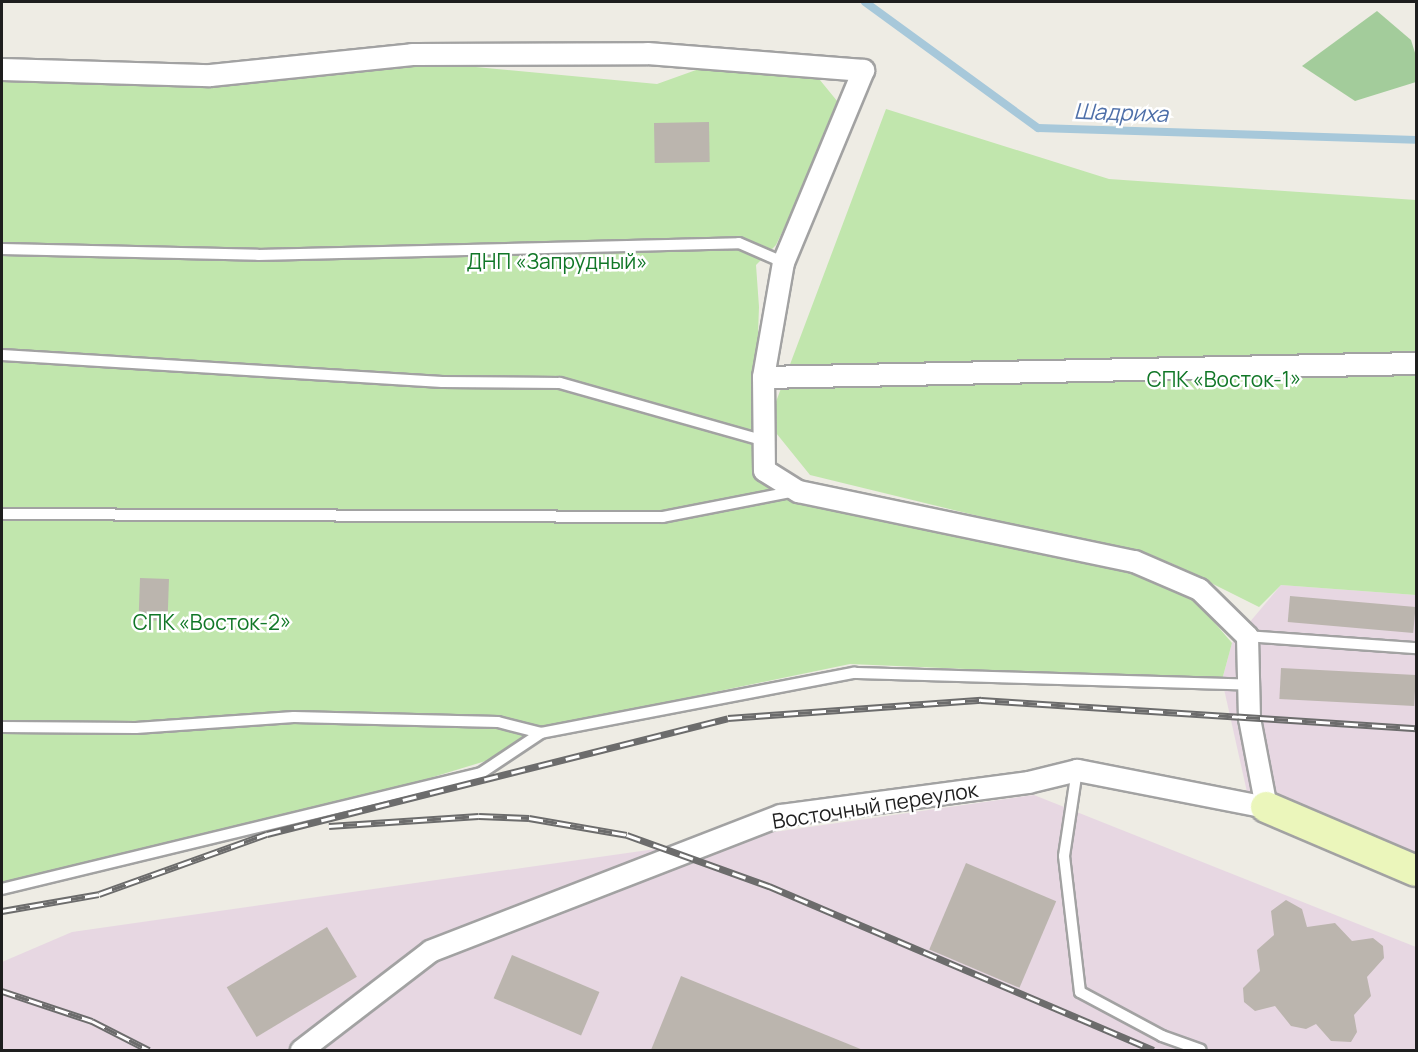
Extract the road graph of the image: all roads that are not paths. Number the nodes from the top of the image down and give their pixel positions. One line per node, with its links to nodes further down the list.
1 (2, 69): 3 (street)
2 (2, 249): 3 (lane)
3 (783, 262): 6 (street)
4 (2, 355): 7 (lane)
5 (1416, 363): 6 (street)
6 (763, 377): 7 (street)
7 (762, 440): 8 (street)
8 (798, 491): 9 (lane); 10 (street)
9 (2, 514)
10 (1247, 636): 11 (lane); 12 (street)
11 (1416, 648)
12 (1248, 685): 14 (lane); 16 (street)
13 (2, 727): 14 (lane)
14 (541, 733): 18 (lane)
15 (1077, 770): 16 (street, Восточный переулок); 19 (street, Восточный переулок); 20 (lane)
16 (1266, 807): 17 (street, Восточный переулок)
17 (1416, 871)
18 (2, 889)
19 (301, 1050)
20 (1201, 1050)

